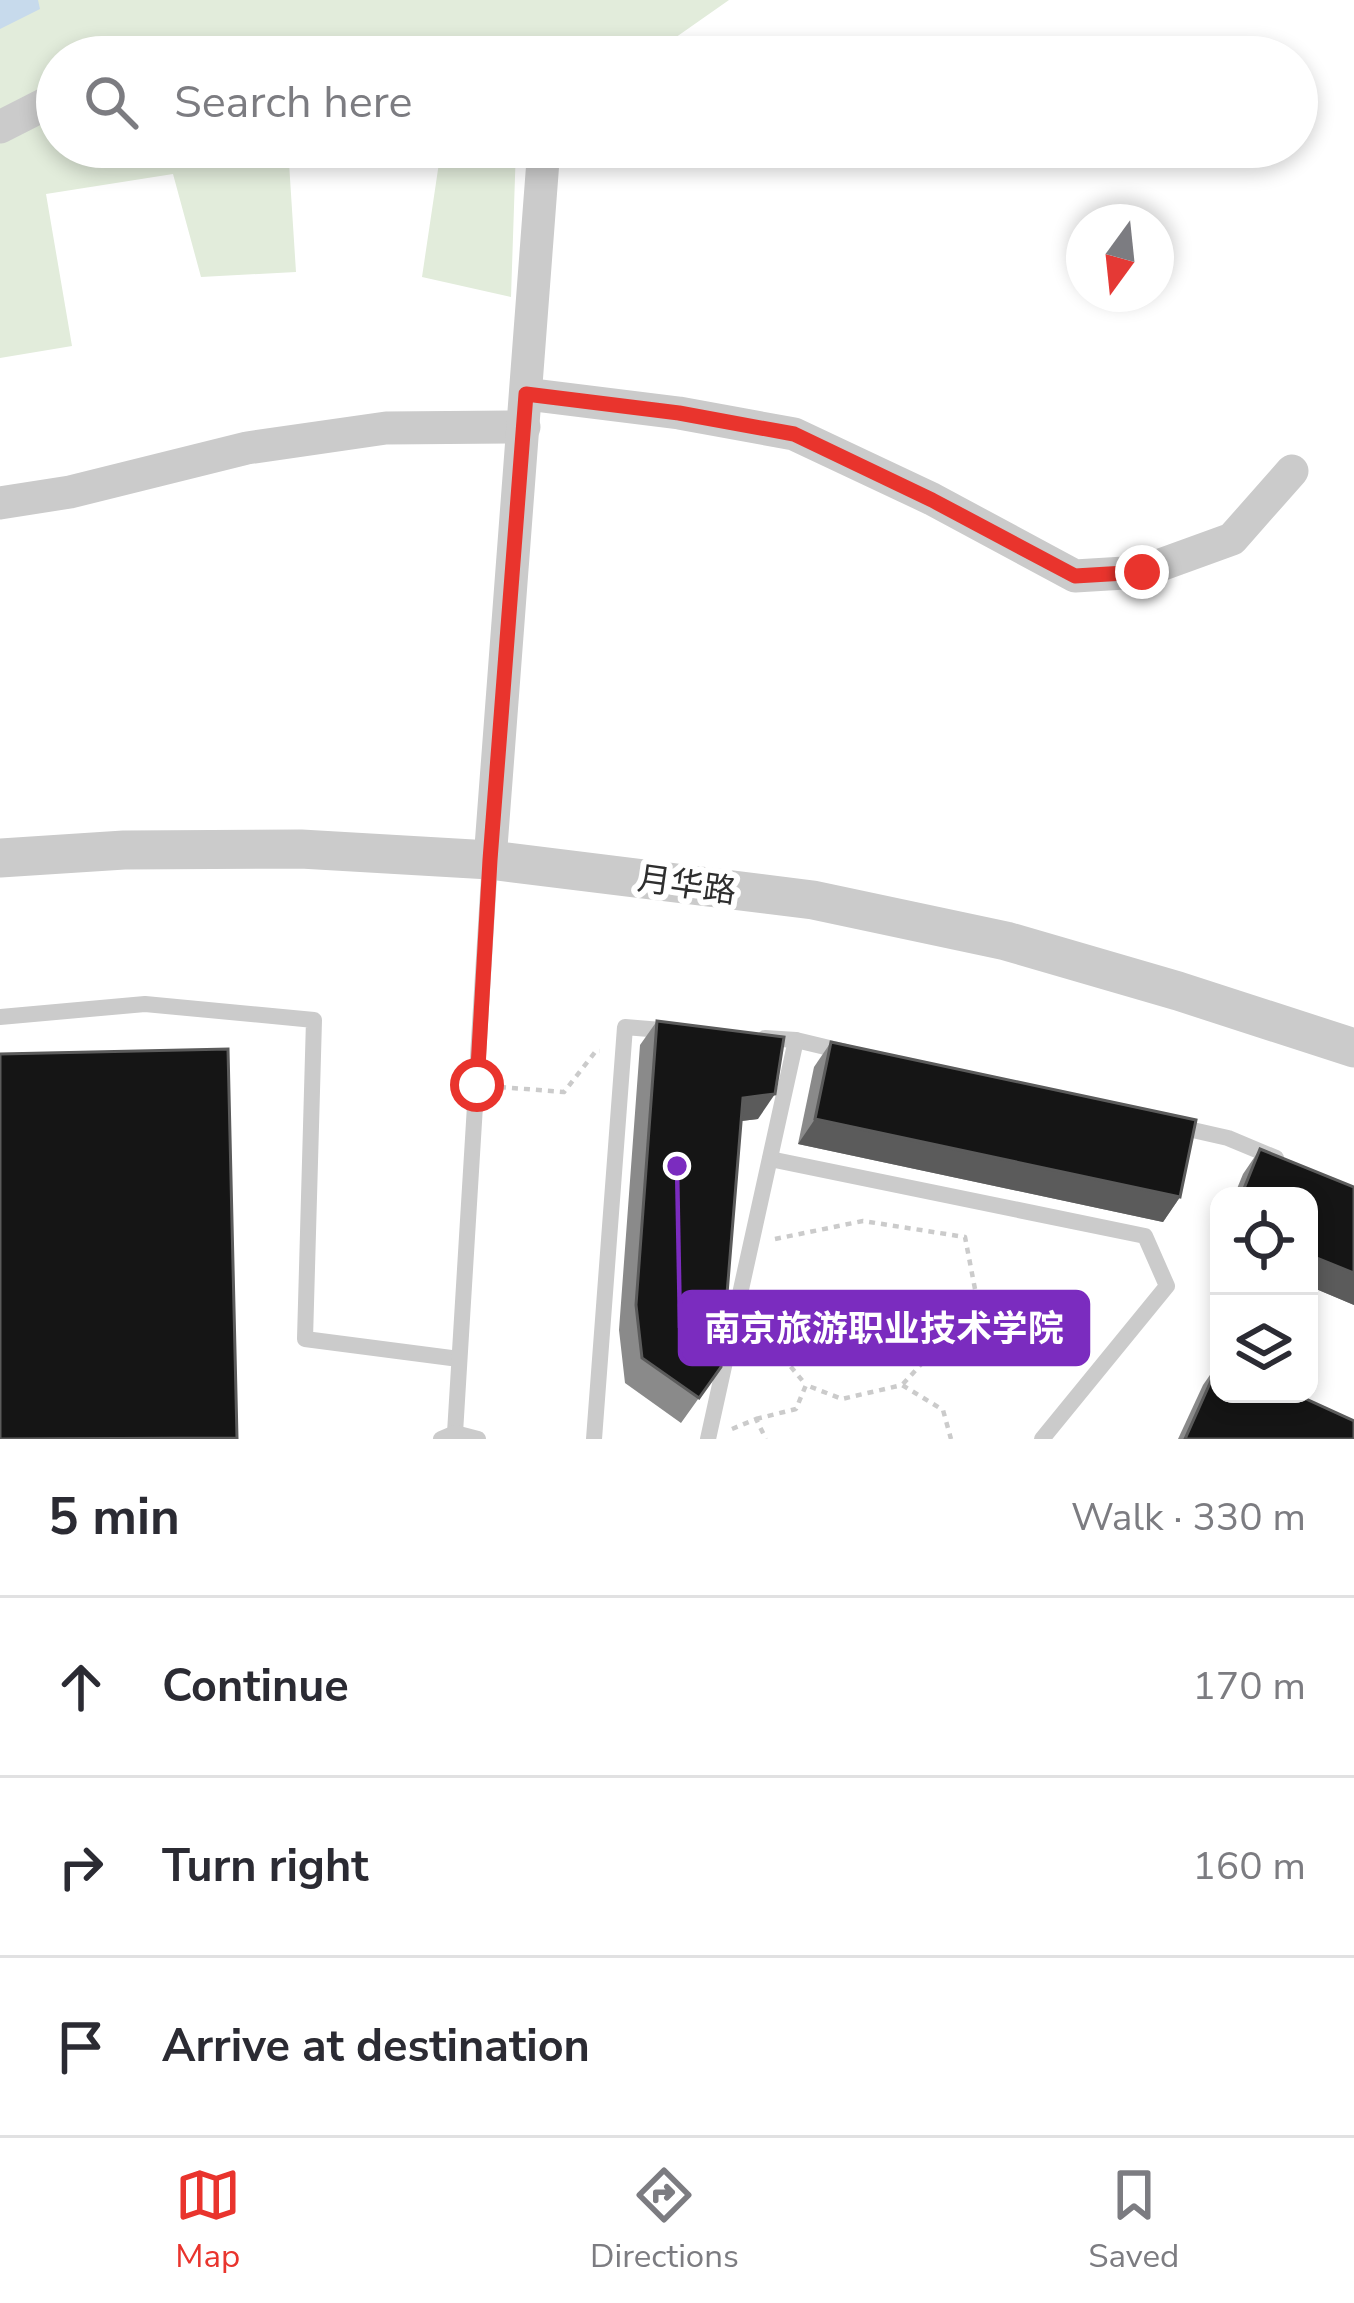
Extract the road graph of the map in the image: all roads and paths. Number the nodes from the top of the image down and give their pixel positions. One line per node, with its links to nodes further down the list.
1 (36, 109): 2 (street)
2 (0, 127)
3 (542, 168): 4 (street)
4 (525, 411): 5 (street); 6 (street); 8 (street)
5 (1292, 471)
6 (0, 503)
7 (0, 858): 8 (street, 月华路)
8 (490, 860): 13 (street, 月华路); 16 (lane)
9 (0, 1017): 22 (lane)
10 (690, 1032): 14 (lane)
11 (754, 1037): 12 (lane)
12 (796, 1040): 15 (lane); 18 (lane)
13 (1354, 1048)
14 (624, 1051): 16 (path); 29 (lane)
15 (865, 1056)
16 (477, 1085): 22 (lane)
17 (1160, 1123): 19 (lane)
18 (770, 1159): 20 (lane); 32 (lane)
19 (1291, 1164)
20 (751, 1244): 21 (lane); 24 (path)
21 (730, 1341): 23 (path); 27 (lane)
22 (459, 1359): 26 (lane)
23 (806, 1385): 24 (path); 25 (path)
24 (902, 1385): 31 (path)
25 (756, 1419): 27 (path); 30 (path)
26 (448, 1436): 28 (lane)
27 (709, 1436)
28 (478, 1439)
29 (594, 1439)
30 (766, 1439)
31 (950, 1439)
32 (1042, 1439)

